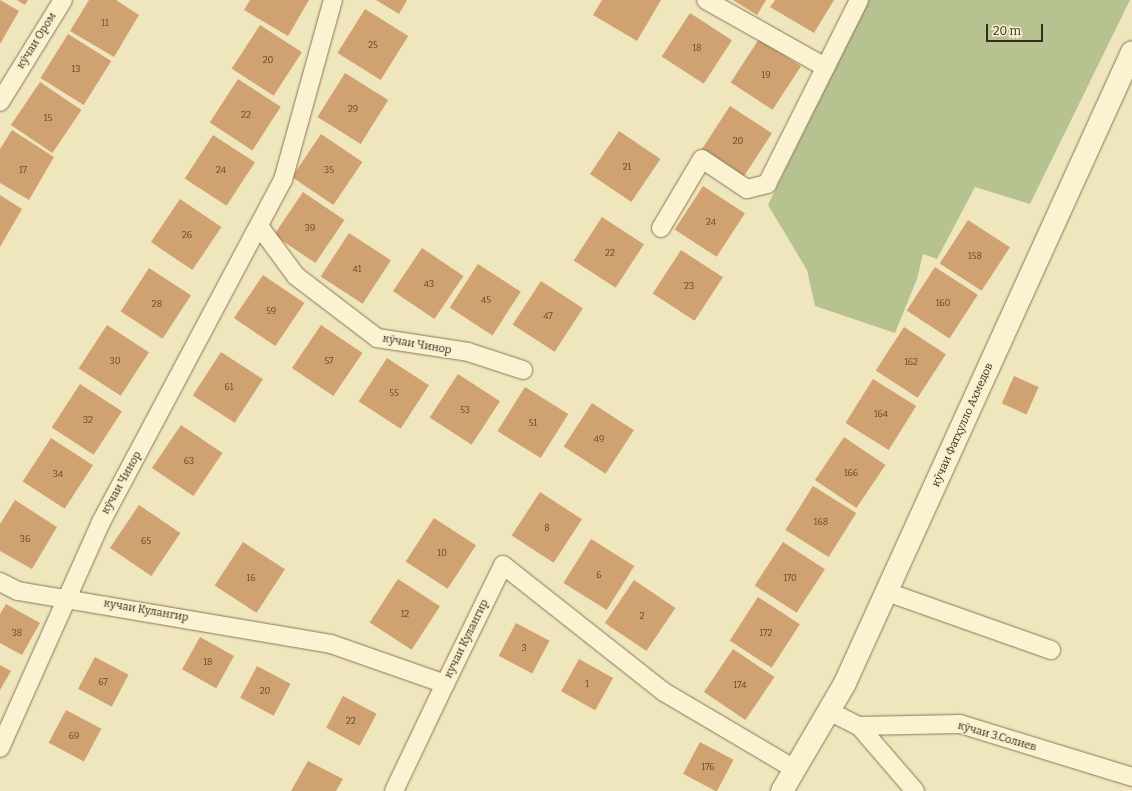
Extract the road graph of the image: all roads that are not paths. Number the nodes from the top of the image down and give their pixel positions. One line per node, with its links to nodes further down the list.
1 (62, 0): 7 (street, кӯчаи Ором)
2 (333, 0): 9 (street, кӯчаи Чинор)
3 (706, 0): 6 (street)
4 (858, 0): 6 (street)
5 (1132, 52): 13 (main road, кӯчаи Фатҳулло Ахмедов)
6 (825, 67): 10 (street)
7 (6, 79): 8 (street, кӯчаи Ором)
8 (0, 102)
9 (259, 226): 11 (street, кӯчаи Чинор); 14 (street, кӯчаи Чинор)
10 (661, 228)
11 (523, 370)
12 (0, 582): 14 (street, кучаи Кулангир)
13 (886, 592): 15 (street); 17 (main road, кӯчаи Фатҳулло Ахмедов)
14 (70, 598): 16 (street, кучаи Кулангир); 19 (street, кӯчаи Чинор)
15 (1051, 650)
16 (445, 684): 20 (street, кучаи Кулангир); 22 (street)
17 (829, 711): 18 (street, кӯчаи З.Солиев); 20 (main road, кӯчаи Фатҳулло Ахмедов)
18 (859, 726): 21 (street, кӯчаи З.Солиев); 24 (street, кӯчаи З.Солиев)
19 (0, 748)
20 (793, 768): 23 (main road, кӯчаи Фатҳулло Ахмедов)
21 (1132, 777)
22 (394, 791)
23 (782, 791)
24 (914, 791)

